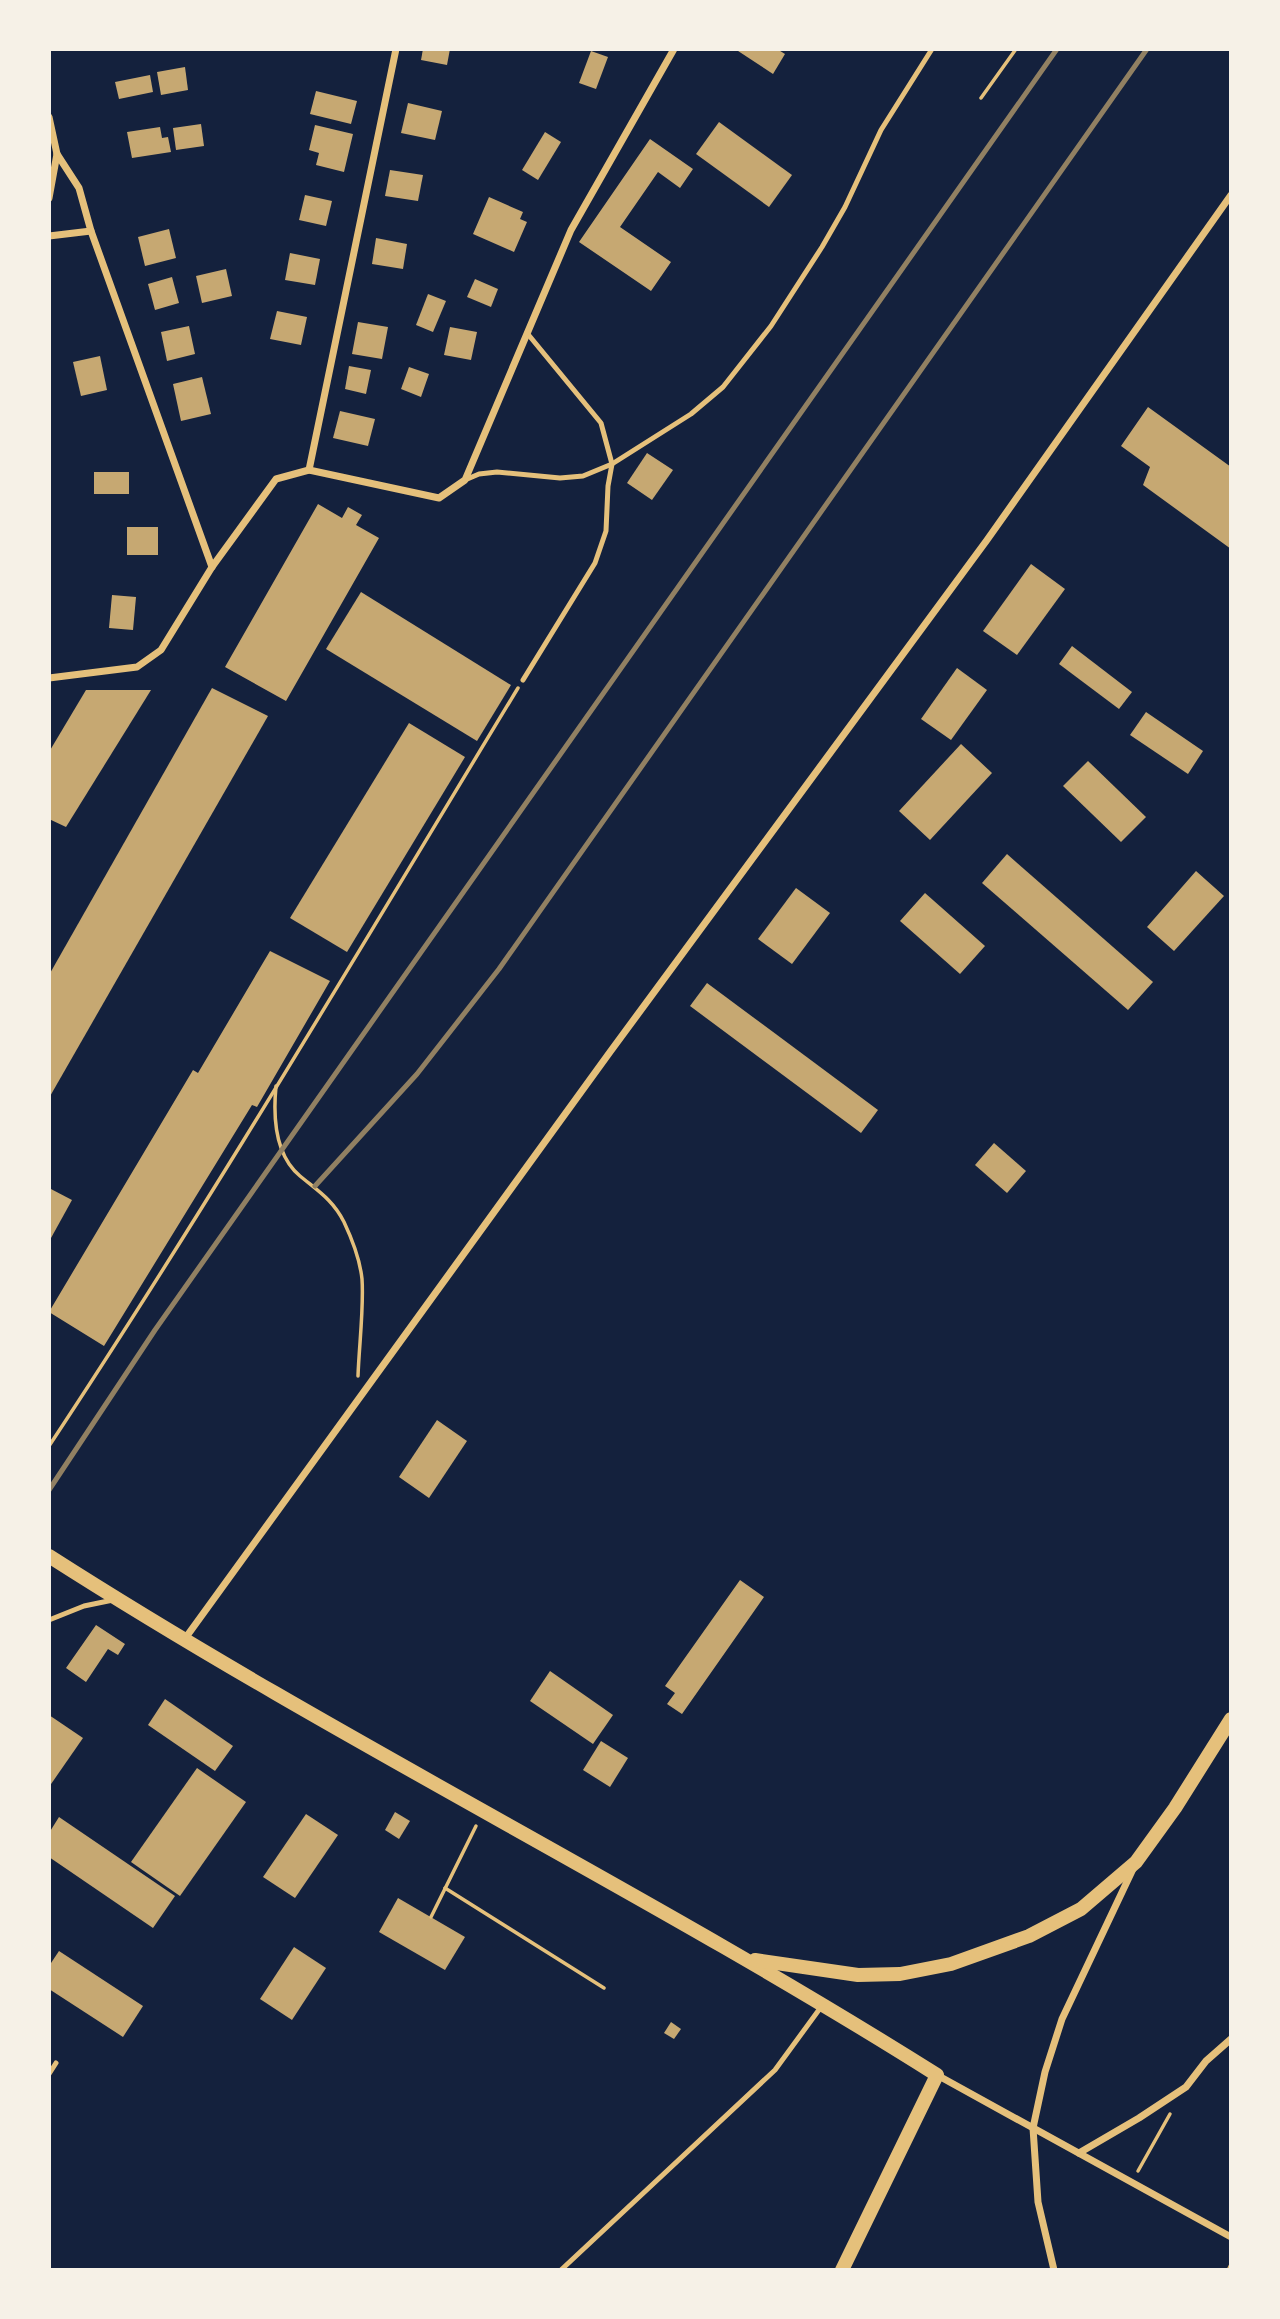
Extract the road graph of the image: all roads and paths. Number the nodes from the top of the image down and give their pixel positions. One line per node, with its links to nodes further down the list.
1 (396, 49): 14 (street)
2 (674, 49): 12 (street)
3 (932, 49): 13 (lane)
4 (1016, 49): 5 (path)
5 (981, 98)
6 (49, 117): 7 (street)
7 (57, 154): 9 (street); 10 (street)
8 (1231, 195): 20 (street)
9 (49, 198)
10 (91, 231): 11 (street); 16 (street)
11 (49, 236)
12 (527, 333): 13 (lane); 15 (street)
13 (612, 464): 15 (lane); 18 (lane)
14 (309, 470): 15 (street); 16 (street)
15 (466, 480)
16 (212, 567): 17 (street)
17 (49, 678)
18 (523, 680): 19 (path)
19 (276, 1086): 20 (path); 21 (path)
20 (357, 1399): 25 (street)
21 (49, 1446)
22 (49, 1556): 23 (main road)
23 (116, 1599): 24 (lane); 25 (main road)
24 (49, 1619)
25 (184, 1641): 31 (main road)
26 (1231, 1719): 28 (main road)
27 (476, 1826): 29 (path)
28 (1136, 1862): 31 (main road); 39 (street)
29 (445, 1888): 30 (path); 32 (path)
30 (431, 1917)
31 (744, 1958): 33 (main road)
32 (604, 1988)
33 (824, 2003): 37 (main road); 43 (lane)
34 (1231, 2039): 38 (street)
35 (56, 2063): 36 (lane)
36 (49, 2074)
37 (937, 2075): 39 (street); 44 (main road)
38 (1186, 2087): 40 (street); 41 (path)
39 (1033, 2127): 40 (street); 45 (street)
40 (1079, 2153): 41 (street)
41 (1132, 2182): 42 (street)
42 (1231, 2236)
43 (561, 2270)
44 (842, 2270)
45 (1054, 2270)

